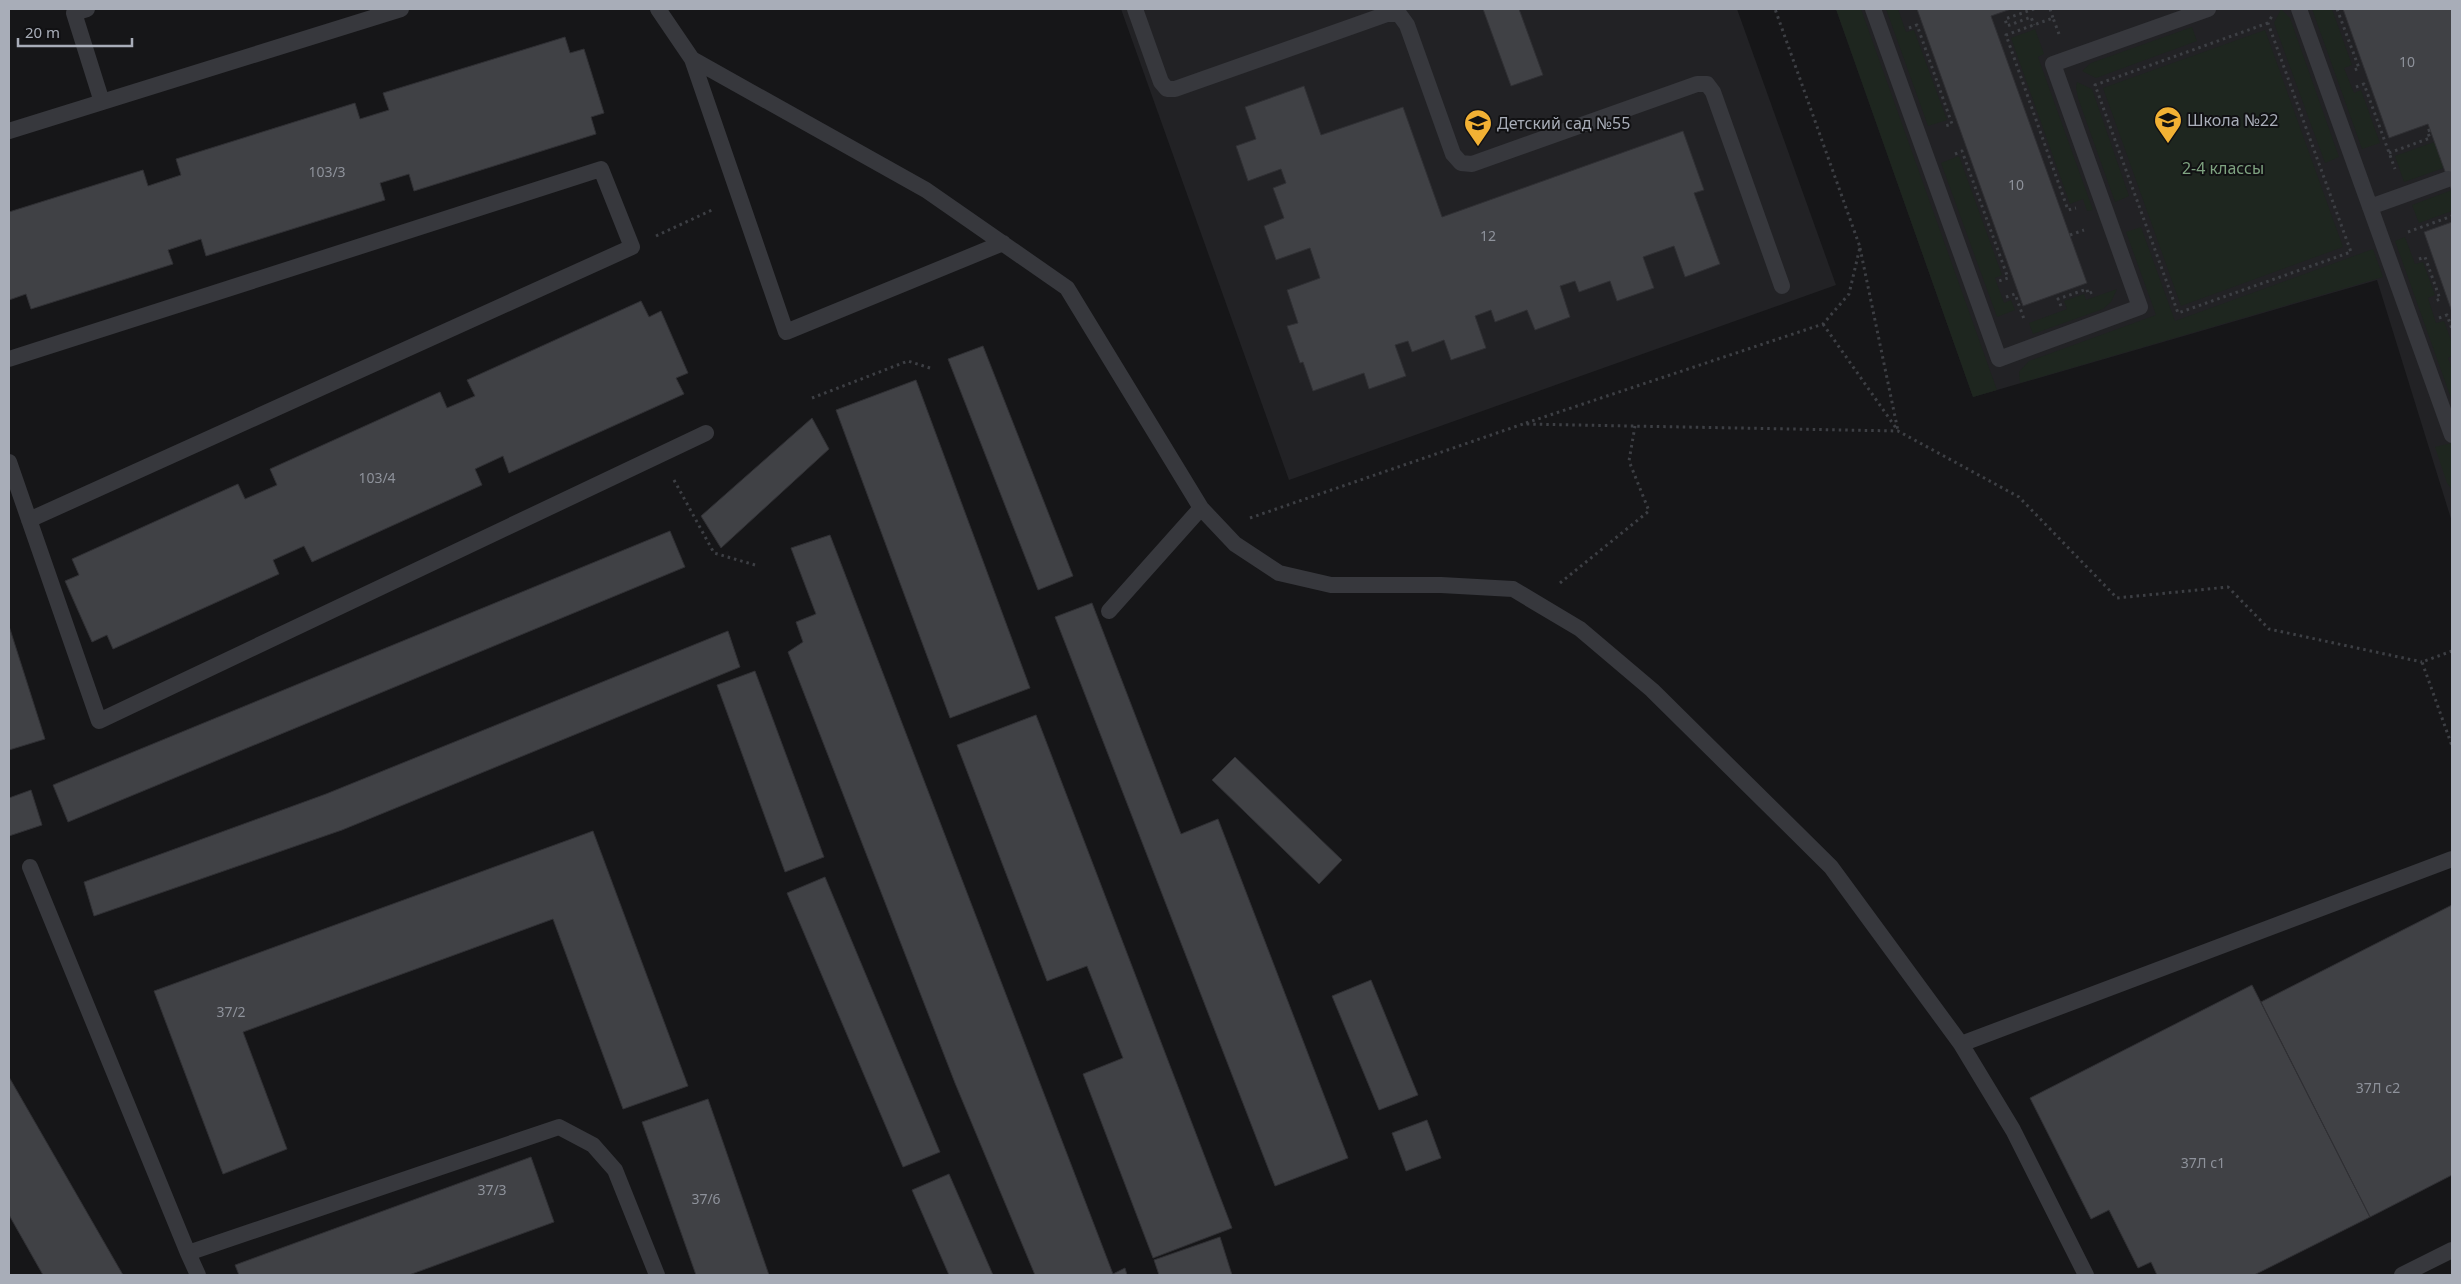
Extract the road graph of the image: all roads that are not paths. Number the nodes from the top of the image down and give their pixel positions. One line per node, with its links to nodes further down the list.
1 (87, 9): 9 (lane)
2 (401, 9): 9 (lane)
3 (658, 9): 8 (lane)
4 (1135, 9): 14 (lane)
5 (1873, 9): 6 (lane)
6 (2208, 9)
7 (2299, 9): 12 (lane)
8 (692, 60): 13 (lane); 13 (lane)
9 (102, 102): 10 (lane)
10 (9, 131)
11 (2448, 179): 12 (lane)
12 (2370, 207): 17 (lane)
13 (1003, 243): 19 (lane)
14 (1782, 286)
15 (9, 359): 20 (lane)
16 (706, 433): 20 (lane)
17 (2452, 435)
18 (9, 462): 20 (lane)
19 (1201, 508): 21 (lane); 24 (lane)
20 (29, 520)
21 (1108, 611)
22 (2452, 859): 24 (lane)
23 (30, 867): 26 (lane)
24 (1961, 1044): 29 (lane)
25 (2452, 1250): 30 (lane)
26 (188, 1254): 27 (lane); 28 (lane)
27 (198, 1275)
28 (658, 1275)
29 (2086, 1275)
30 (2402, 1275)

